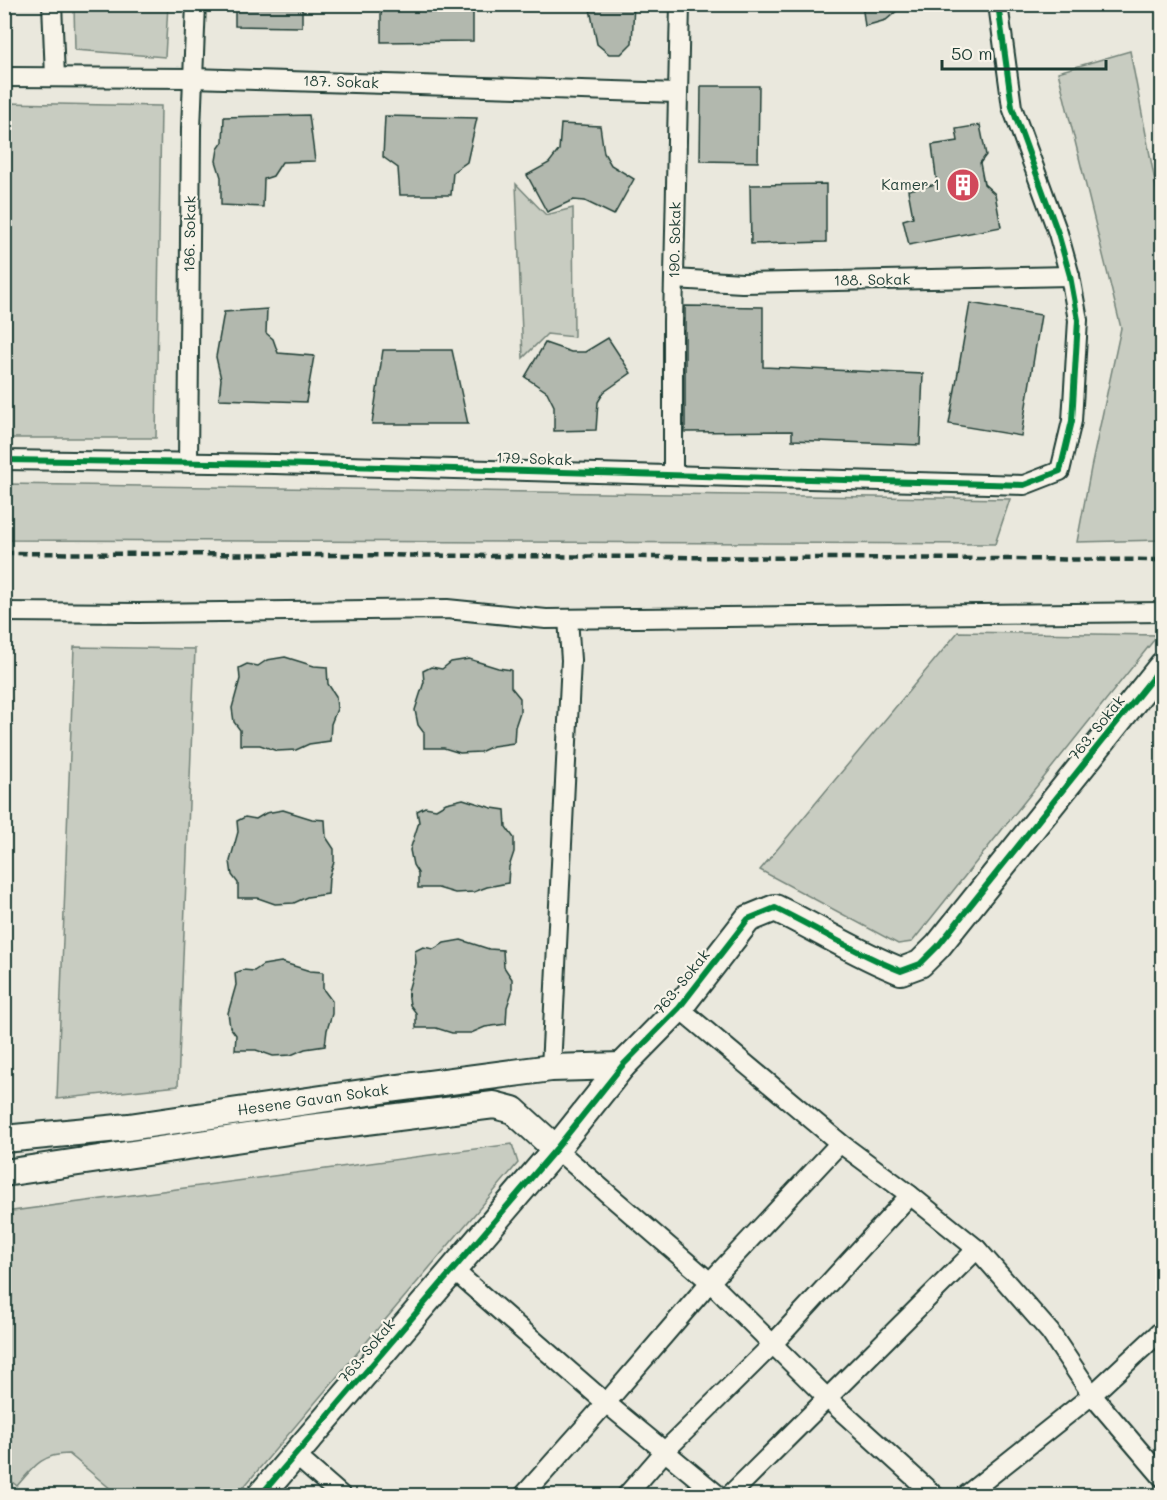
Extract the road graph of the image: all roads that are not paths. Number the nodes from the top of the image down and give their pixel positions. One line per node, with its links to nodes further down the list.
1 (52, 4): 6 (street)
2 (196, 4): 7 (street, 186. Sokak)
3 (680, 4): 8 (street, 190. Sokak)
4 (998, 4): 9 (street)
5 (4, 76): 6 (street, 187. Sokak)
6 (55, 77): 7 (street, 187. Sokak)
7 (193, 78): 8 (street, 187. Sokak); 12 (street, 186. Sokak)
8 (678, 93): 10 (street, 190. Sokak)
9 (1070, 276): 10 (street, 188. Sokak); 13 (street, 179. Sokak)
10 (674, 279): 13 (street, 190. Sokak)
11 (4, 460): 12 (street, 179. Sokak)
12 (188, 463): 13 (street, 179. Sokak)
13 (673, 475)
14 (4, 612): 16 (street)
15 (1162, 612): 16 (street)
16 (568, 619): 20 (street)
17 (1162, 666): 18 (street, 763. Sokak)
18 (679, 1008): 19 (street, 763. Sokak); 22 (street)
19 (622, 1066): 20 (street, Hesene Gavan Sokak); 23 (street, 763. Sokak)
20 (551, 1068): 21 (street, Hesene Gavan Sokak)
21 (4, 1138)
22 (840, 1143): 25 (street); 28 (street)
23 (556, 1149): 24 (street); 27 (street, 763. Sokak); 28 (street)
24 (4, 1173)
25 (910, 1194): 26 (street); 30 (street)
26 (977, 1249): 31 (street); 32 (street)
27 (452, 1269): 33 (street); 35 (street, 763. Sokak)
28 (710, 1282): 30 (street); 33 (street)
29 (1162, 1330): 31 (street)
30 (772, 1345): 32 (street); 34 (street)
31 (1092, 1395): 36 (street); 44 (street)
32 (828, 1399): 42 (street); 43 (street)
33 (606, 1403): 34 (street); 39 (street)
34 (666, 1450): 40 (street); 41 (street)
35 (295, 1455): 37 (street, 763. Sokak); 38 (street)
36 (1162, 1477)
37 (260, 1496)
38 (342, 1496)
39 (523, 1496)
40 (626, 1496)
41 (719, 1496)
42 (729, 1496)
43 (936, 1496)
44 (965, 1496)

